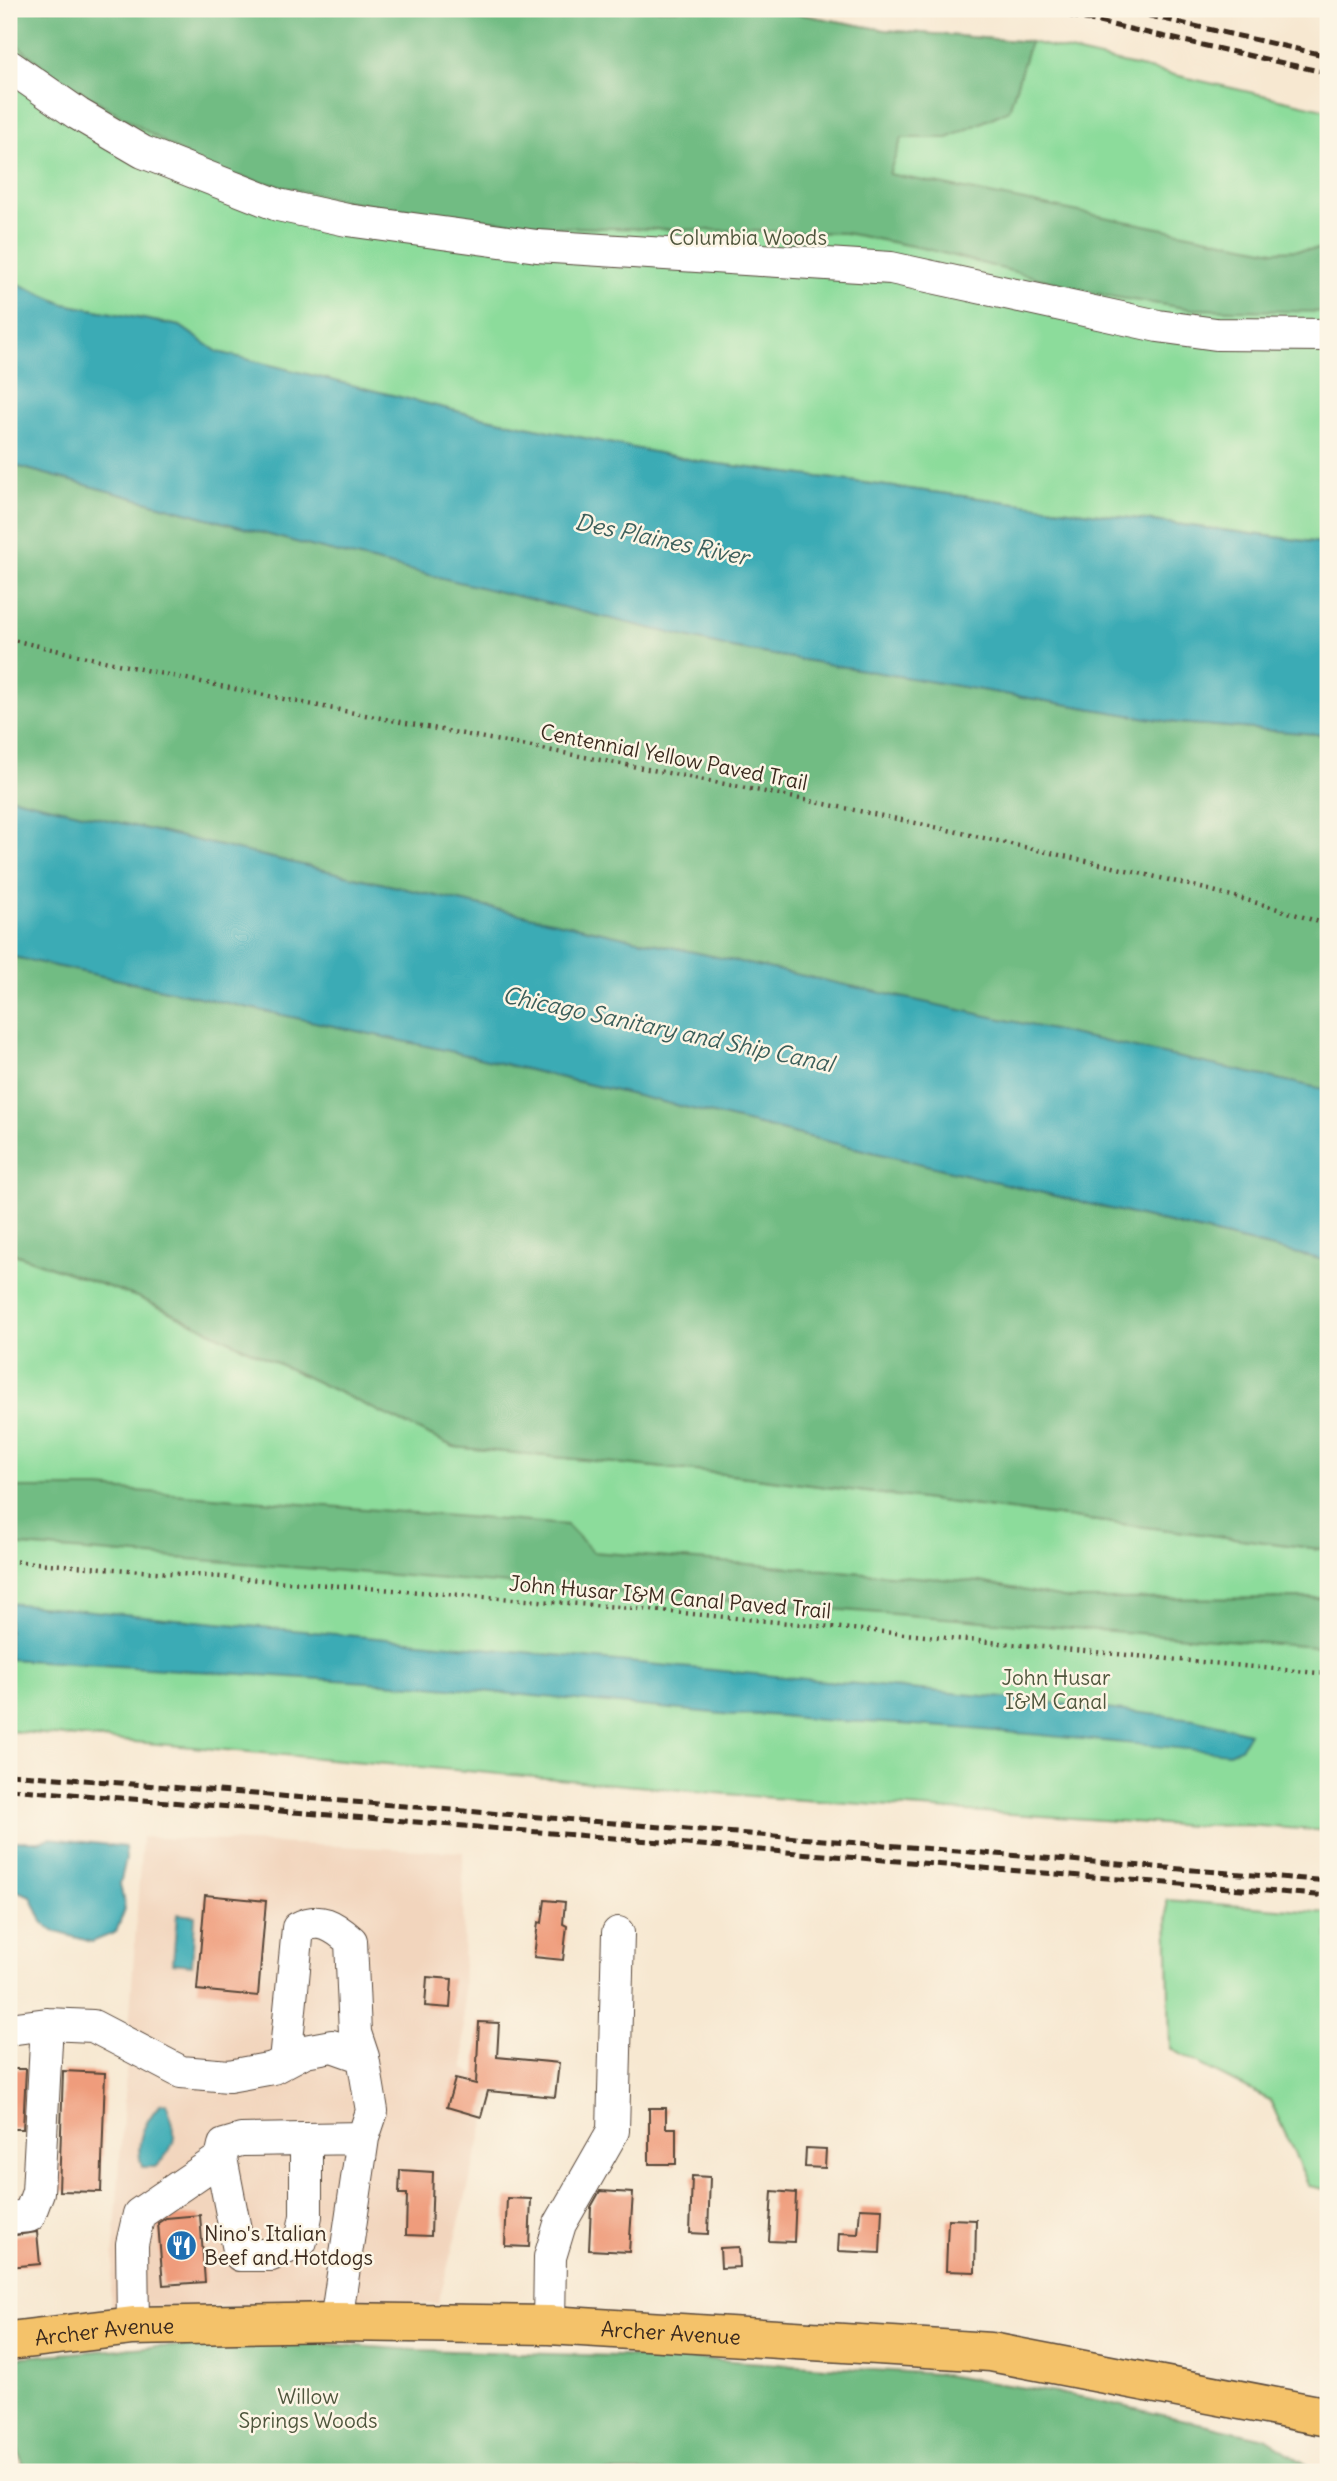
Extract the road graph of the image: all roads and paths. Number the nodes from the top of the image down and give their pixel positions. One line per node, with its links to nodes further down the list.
1 (9, 66): 2 (lane)
2 (1328, 335)
3 (9, 639): 4 (path, Centennial Yellow Paved Trail)
4 (1328, 925)
5 (9, 1560): 6 (path, John Husar I&M Canal Paved Trail)
6 (1328, 1674)
7 (618, 1933): 17 (lane)
8 (47, 2024): 9 (lane); 11 (lane); 15 (lane)
9 (9, 2029)
10 (363, 2057): 11 (lane); 11 (lane); 12 (lane)
11 (285, 2061)
12 (363, 2138): 13 (lane); 16 (lane)
13 (306, 2139): 14 (lane); 14 (lane)
14 (221, 2158): 18 (lane)
15 (9, 2218)
16 (336, 2322): 17 (main road, Archer Avenue); 18 (main road, Archer Avenue)
17 (549, 2325): 20 (main road, Archer Avenue)
18 (133, 2326): 19 (main road, Archer Avenue)
19 (9, 2341)
20 (1328, 2417)

